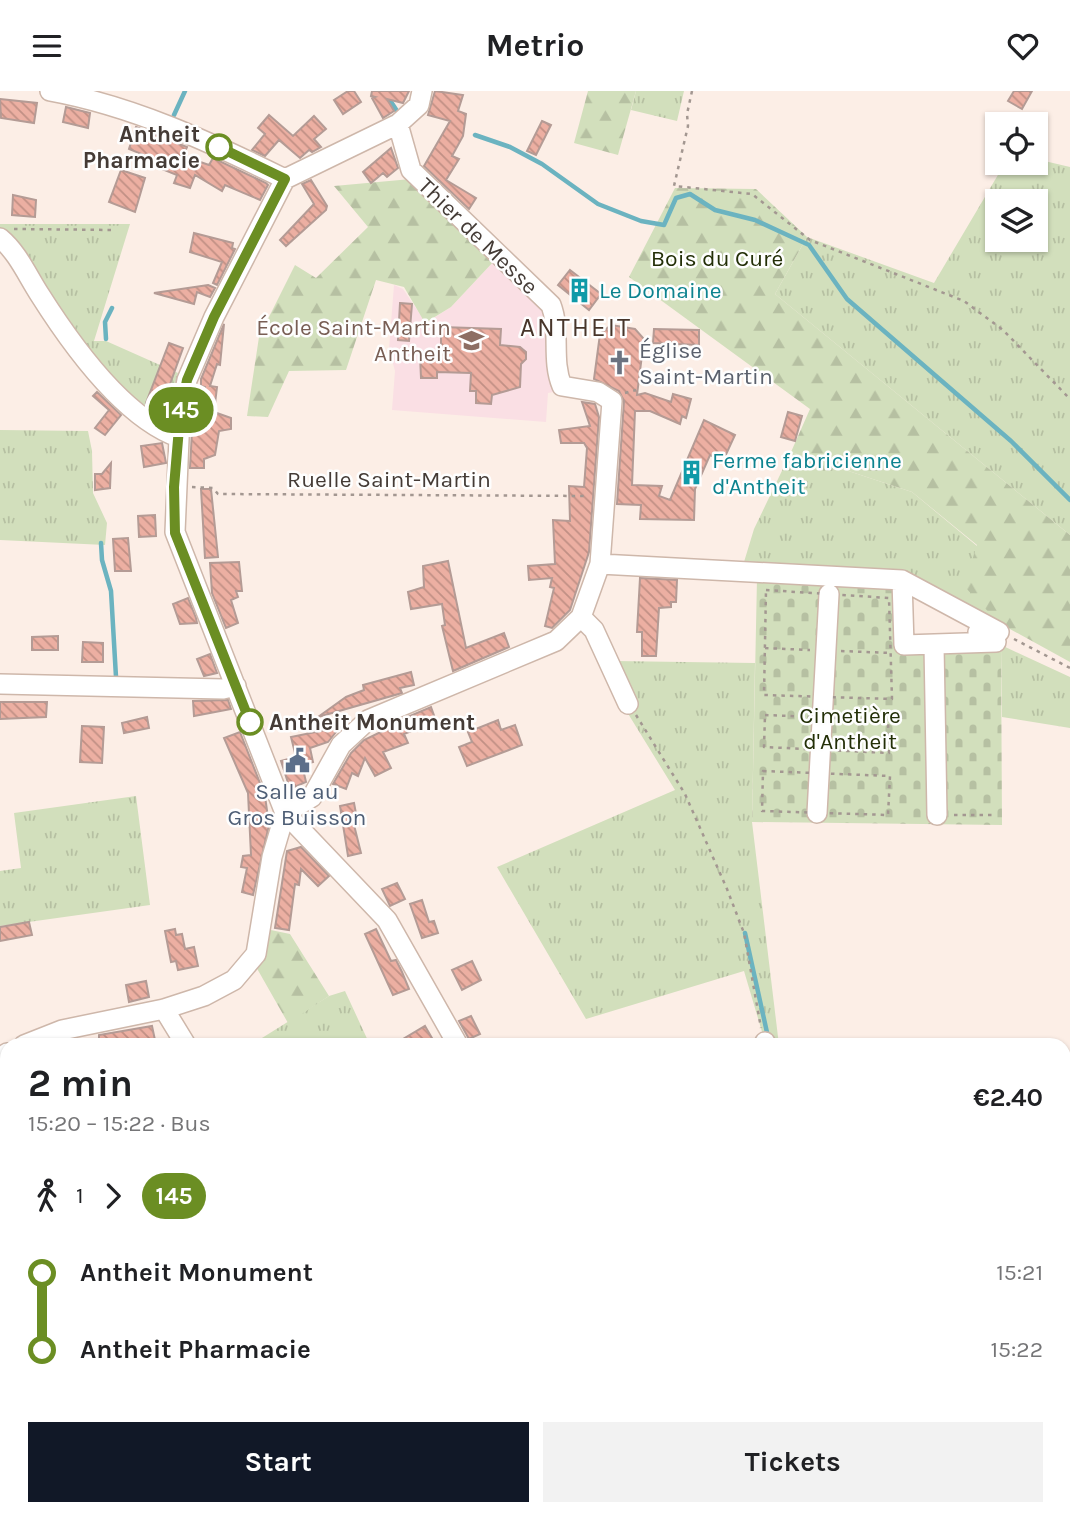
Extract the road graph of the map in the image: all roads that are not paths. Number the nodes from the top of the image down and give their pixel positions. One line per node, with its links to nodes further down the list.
1 (50, 91): 4 (street)
2 (422, 91): 3 (street)
3 (398, 124): 4 (street); 7 (street, Thier de Messe)
4 (285, 179): 6 (street)
5 (5, 233): 6 (street)
6 (178, 437): 15 (street)
7 (600, 563): 8 (street); 11 (street)
8 (902, 580): 10 (street); 13 (street)
9 (829, 594): 17 (street)
10 (952, 606): 12 (street); 13 (street)
11 (581, 617): 16 (street); 18 (street)
12 (999, 632)
13 (934, 645): 19 (street)
14 (0, 684): 15 (street)
15 (236, 686): 18 (street)
16 (628, 704)
17 (817, 813)
18 (285, 814): 20 (street); 23 (street)
19 (937, 815)
20 (164, 1009): 21 (street); 22 (street)
21 (42, 1038)
22 (182, 1038)
23 (454, 1038)

